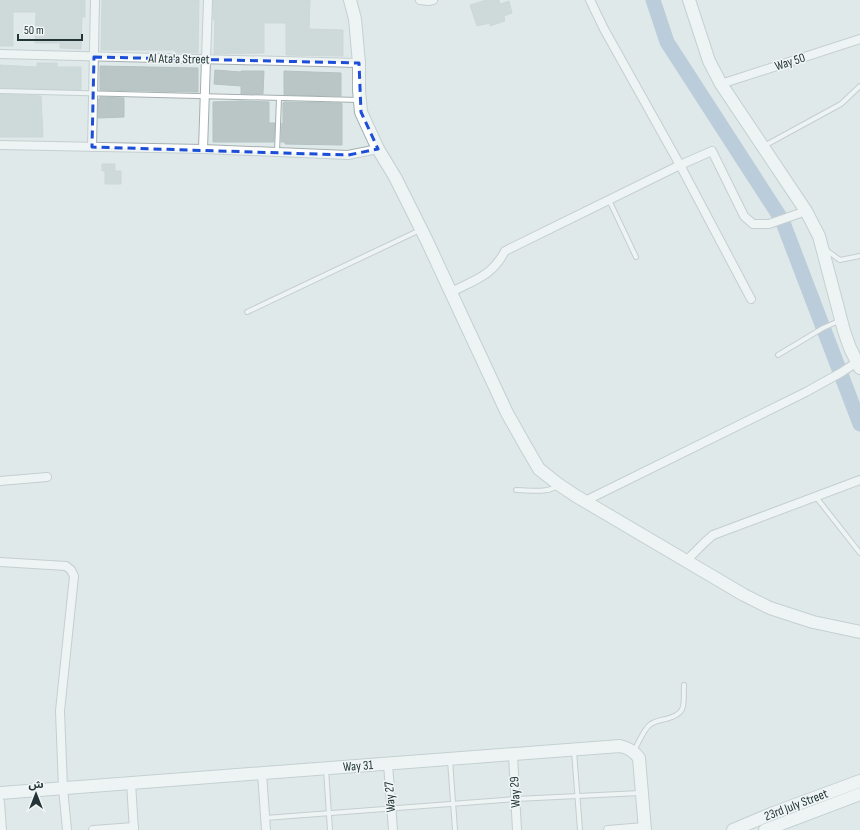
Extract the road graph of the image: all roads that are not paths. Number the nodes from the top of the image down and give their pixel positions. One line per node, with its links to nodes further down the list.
1 (95, 0): 10 (street)
2 (208, 0): 11 (street)
3 (350, 0): 12 (street)
4 (420, 0): 5 (street)
5 (433, 0)
6 (590, 0): 26 (street)
7 (689, 0): 13 (street)
8 (860, 39): 13 (street, Way 50)
9 (0, 54): 10 (street, Al Ata'a Street)
10 (94, 57): 11 (street, Al Ata'a Street); 16 (street)
11 (206, 59): 12 (street, Al Ata'a Street); 17 (street)
12 (359, 63): 19 (street)
13 (721, 84): 22 (street)
14 (860, 86): 22 (lane)
15 (0, 91): 16 (lane)
16 (93, 93): 17 (lane); 21 (street)
17 (205, 96): 18 (lane); 23 (street)
18 (279, 98): 19 (lane); 25 (lane)
19 (360, 100): 24 (street)
20 (0, 146): 21 (street)
21 (92, 147): 23 (street)
22 (762, 147): 28 (street)
23 (204, 149): 25 (street)
24 (378, 149): 25 (street); 29 (street)
25 (277, 152)
26 (680, 165): 27 (street); 28 (street); 34 (street)
27 (608, 200): 31 (lane); 33 (street)
28 (806, 210): 30 (street)
29 (421, 230): 33 (street); 35 (lane)
30 (822, 247): 32 (lane); 36 (street)
31 (636, 256)
32 (860, 256)
33 (451, 292): 42 (street)
34 (751, 299)
35 (247, 312)
36 (841, 320): 37 (lane); 38 (street)
37 (778, 355)
38 (858, 365): 45 (street)
39 (47, 477): 41 (street)
40 (860, 480): 44 (street)
41 (0, 481)
42 (558, 484): 43 (lane); 45 (street)
43 (516, 490)
44 (816, 496): 46 (lane); 47 (street)
45 (585, 501): 47 (street)
46 (860, 553)
47 (686, 561): 49 (street)
48 (0, 562): 60 (street)
49 (860, 632)
50 (684, 685): 52 (lane)
51 (574, 750): 52 (street, Way 31); 53 (street, Way 31); 64 (lane)
52 (634, 751): 62 (street)
53 (513, 755): 54 (street, Way 31); 65 (street, Way 29)
54 (450, 760): 55 (street, Way 31); 67 (lane)
55 (388, 764): 56 (street, Way 31); 68 (street, Way 27)
56 (326, 768): 57 (street, Way 31); 69 (lane)
57 (262, 773): 59 (street, Way 31); 70 (street)
58 (860, 781): 83 (street, 23rd July Street)
59 (131, 783): 60 (street, Way 31); 71 (street)
60 (63, 788): 61 (street, Way 31); 74 (street)
61 (0, 793)
62 (642, 793): 64 (lane); 72 (street)
63 (860, 794): 84 (street, 23rd July Street)
64 (578, 796): 65 (lane); 81 (lane)
65 (516, 799): 67 (lane); 80 (street, Way 29)
66 (0, 802): 73 (street)
67 (452, 804): 68 (lane); 79 (lane)
68 (391, 808): 69 (lane); 78 (street, Way 27)
69 (328, 813): 70 (lane); 77 (lane)
70 (264, 818): 76 (street)
71 (134, 828): 75 (street)
72 (644, 829): 82 (street)
73 (2, 830)
74 (67, 830)
75 (93, 830)
76 (266, 830)
77 (330, 830)
78 (393, 830)
79 (455, 830)
80 (517, 830)
81 (580, 830)
82 (608, 830)
83 (733, 830)
84 (765, 830)

